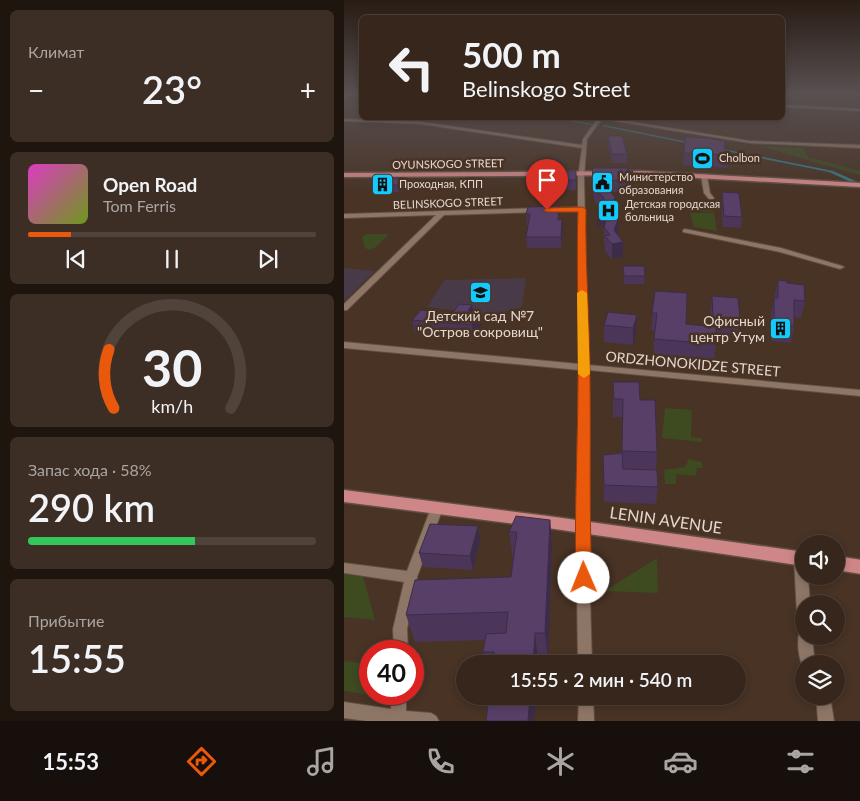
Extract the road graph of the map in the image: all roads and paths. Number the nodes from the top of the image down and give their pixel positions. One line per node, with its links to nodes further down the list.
1 (458, 128): 4 (street)
2 (593, 128): 4 (street)
3 (661, 128): 5 (street)
4 (583, 147): 6 (street)
5 (860, 147)
6 (582, 173): 7 (main road, OYUNSKOGO STREET); 8 (main road, OYUNSKOGO STREET); 11 (street)
7 (344, 175)
8 (704, 176): 9 (main road, OYUNSKOGO STREET); 10 (street)
9 (860, 185)
10 (711, 198)
11 (582, 209): 12 (street, BELINSKOGO STREET); 18 (street)
12 (443, 212): 13 (street, BELINSKOGO STREET); 16 (street)
13 (344, 216)
14 (686, 231): 15 (street)
15 (840, 267)
16 (344, 308)
17 (344, 345): 18 (street, ORDZHONOKIDZE STREET)
18 (584, 367): 19 (street, ORDZHONOKIDZE STREET); 22 (street)
19 (860, 393)
20 (345, 499): 21 (main road, LENIN AVENUE)
21 (437, 508): 22 (main road, LENIN AVENUE); 27 (street)
22 (582, 527): 23 (main road, LENIN AVENUE); 29 (street)
23 (795, 557)
24 (845, 564): 25 (main road)
25 (860, 567)
26 (344, 568): 27 (street)
27 (411, 577): 28 (street)
28 (400, 640)
29 (585, 655)
30 (399, 705): 34 (street)
31 (586, 705): 36 (street)
32 (824, 705): 37 (street)
33 (344, 710): 34 (street)
34 (398, 718): 35 (street)
35 (431, 721)
36 (586, 721)
37 (826, 721)

